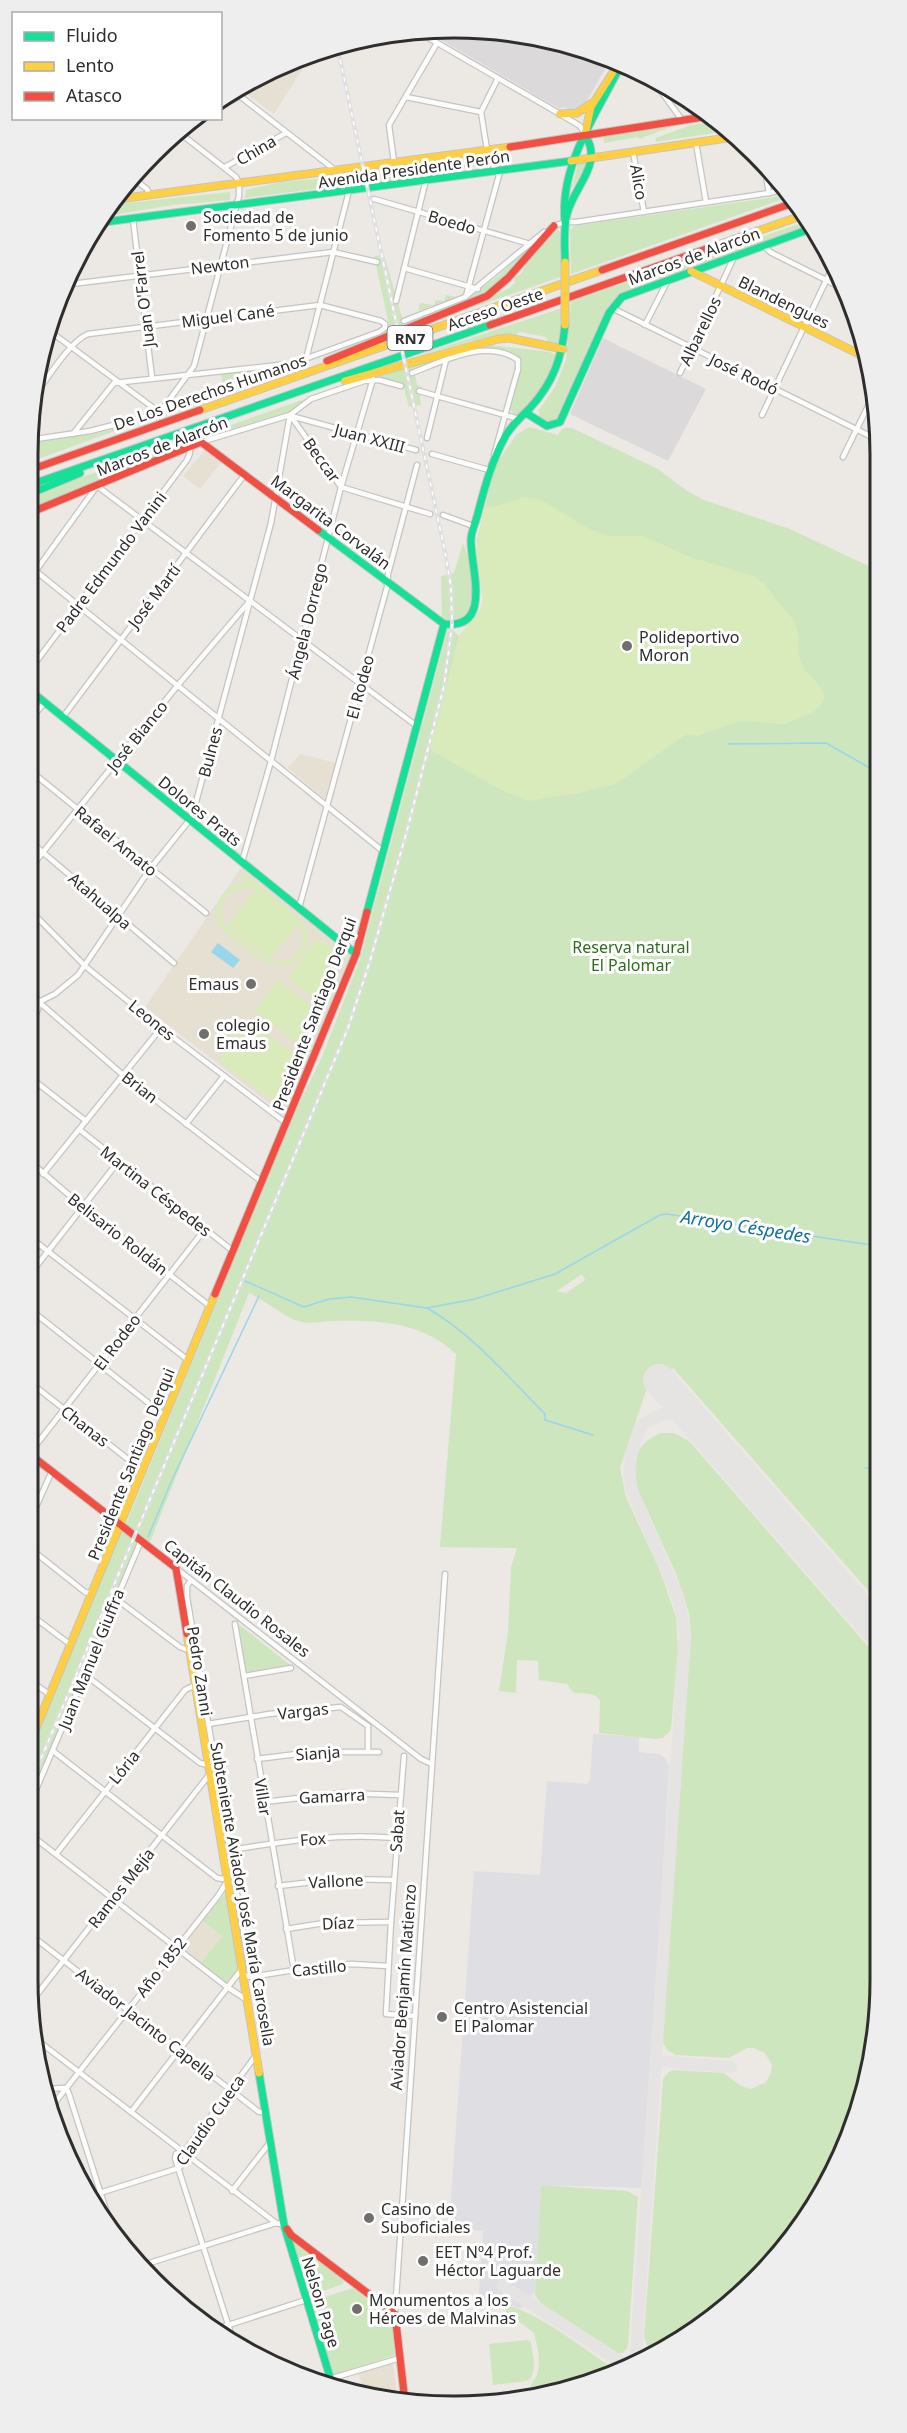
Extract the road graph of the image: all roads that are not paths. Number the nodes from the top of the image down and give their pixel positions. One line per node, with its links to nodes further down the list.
1 (429, 38): 2 (street)
2 (437, 43): 5 (street); 8 (street)
3 (615, 70): 9 (main road)
4 (616, 70): 15 (main road)
5 (498, 78): 10 (street); 11 (street)
6 (664, 94): 13 (street)
7 (240, 96): 14 (street)
8 (406, 97): 10 (street); 23 (street)
9 (596, 99): 11 (main road); 15 (main road)
10 (481, 112): 19 (street)
11 (560, 114): 15 (street)
12 (699, 118): 13 (main road, Avenida Presidente Perón)
13 (682, 120): 15 (main road, Avenida Presidente Perón)
14 (286, 133): 24 (street, China); 25 (street)
15 (585, 135): 19 (main road, Avenida Presidente Perón); 21 (main road); 22 (main road)
16 (185, 136): 24 (street)
17 (725, 138): 18 (main road, Avenida Presidente Perón)
18 (696, 143): 20 (main road, Avenida Presidente Perón); 37 (street)
19 (487, 150): 23 (main road, Avenida Presidente Perón); 26 (street)
20 (633, 152): 21 (main road, Avenida Presidente Perón); 41 (street, Alico)
21 (593, 158): 22 (main road, Avenida Presidente Perón); 45 (main road)
22 (574, 161): 26 (main road, Avenida Presidente Perón); 45 (main road)
23 (394, 162): 25 (main road, Avenida Presidente Perón)
24 (225, 167): 30 (street)
25 (335, 170): 30 (main road, Avenida Presidente Perón)
26 (499, 171): 27 (main road, Avenida Presidente Perón); 47 (street)
27 (426, 180): 31 (main road, Avenida Presidente Perón); 40 (street)
28 (767, 180): 33 (street)
29 (138, 182): 34 (street)
30 (239, 183): 34 (main road, Avenida Presidente Perón); 39 (street)
31 (349, 191): 39 (main road, Avenida Presidente Perón); 51 (street)
32 (776, 191): 33 (street)
33 (769, 193): 37 (street)
34 (150, 195): 35 (main road, Avenida Presidente Perón)
35 (124, 198)
36 (375, 199): 40 (street, Boedo)
37 (706, 202): 41 (street)
38 (787, 205): 93 (main road, Acceso Oeste / RN7)
39 (237, 206): 43 (main road, Avenida Presidente Perón); 54 (street)
40 (418, 212): 47 (street, Boedo); 55 (street)
41 (644, 212): 45 (street)
42 (796, 218): 98 (main road, Acceso Oeste / RN7)
43 (134, 219): 44 (main road, Avenida Presidente Perón); 58 (street, Juan O'Farrel)
44 (108, 222)
45 (565, 222): 46 (street); 80 (main road, bridge)
46 (554, 226): 49 (street); 93 (main road)
47 (483, 231): 49 (street, Boedo); 64 (street)
48 (805, 231): 50 (main road, Marcos de Alarcón)
49 (530, 244): 66 (street)
50 (763, 245): 52 (main road, Marcos de Alarcón); 60 (street)
51 (333, 252): 53 (street, Newton); 54 (street, Newton); 70 (street)
52 (735, 255): 56 (main road, Marcos de Alarcón); 65 (street, Albarellos)
53 (377, 262)
54 (221, 265): 58 (street, Newton); 72 (street)
55 (404, 268): 64 (street); 69 (street)
56 (691, 271): 59 (main road, Marcos de Alarcón); 65 (main road, Blandengues)
57 (829, 274): 60 (street)
58 (139, 276): 61 (street, Newton); 76 (street, Juan O'Farrel)
59 (668, 279): 62 (main road, Marcos de Alarcón); 67 (street)
60 (826, 280): 63 (street); 77 (street)
61 (74, 284)
62 (654, 284): 67 (street); 71 (main road, Marcos de Alarcón)
63 (833, 284)
64 (468, 285): 66 (street); 68 (street)
65 (722, 286): 77 (main road, Blandengues); 81 (street, Albarellos)
66 (478, 289): 68 (street)
67 (661, 293): 75 (street)
68 (465, 297): 73 (street)
69 (396, 301)
70 (320, 305): 72 (street, Miguel Cané); 74 (street, Miguel Cané); 83 (street)
71 (612, 308): 75 (street, José Rodó); 101 (main road)
72 (205, 319): 76 (street, Miguel Cané); 88 (street)
73 (404, 321)
74 (386, 326): 83 (street, De Los Derechos Humanos)
75 (645, 326): 81 (street, José Rodó)
76 (146, 327): 79 (street, Miguel Cané); 89 (street, Juan O'Farrel)
77 (804, 327): 82 (main road, Blandengues); 95 (street)
78 (55, 335): 79 (street)
79 (72, 347): 91 (street); 92 (street)
80 (563, 349): 98 (main road); 101 (main road)
81 (692, 349): 87 (street, Albarellos); 95 (street, José Rodó)
82 (857, 353)
83 (306, 359): 85 (street, De Los Derechos Humanos)
84 (446, 360): 86 (street); 97 (street); 102 (street)
85 (290, 364): 88 (street); 100 (street, De Los Derechos Humanos)
86 (412, 373)
87 (680, 373)
88 (189, 374): 89 (street); 100 (street)
89 (152, 378): 91 (street)
90 (373, 379): 94 (street); 104 (street, Marcos de Alarcón); 108 (street, Ángela Dorrego)
91 (118, 381): 100 (street); 107 (street)
92 (43, 384)
93 (279, 384): 120 (main road, Acceso Oeste / RN7)
94 (401, 386)
95 (774, 390): 103 (street); 106 (street, José Rodó)
96 (419, 391): 97 (street)
97 (438, 395): 102 (street); 111 (street)
98 (283, 397): 113 (main road, Acceso Oeste / RN7)
99 (867, 408): 106 (street)
100 (160, 411): 107 (street, De Los Derechos Humanos)
101 (526, 413): 105 (main road)
102 (504, 414): 105 (street); 118 (street)
103 (762, 415)
104 (290, 416): 108 (street, Juan XXIII); 112 (street, Marcos de Alarcón); 125 (street, Beccar); 127 (street, Bulnes)
105 (519, 419): 118 (main road)
106 (856, 430): 109 (street, José Rodó); 117 (street)
107 (73, 434): 110 (street, De Los Derechos Humanos)
108 (357, 434): 115 (street, Juan XXIII); 125 (street, Ángela Dorrego)
109 (869, 436)
110 (38, 438)
111 (427, 438)
112 (201, 442): 114 (main road, Marcos de Alarcón); 122 (main road, Margarita Corvalán)
113 (146, 444): 123 (main road, Acceso Oeste / RN7); 126 (main road)
114 (189, 448): 124 (main road, Marcos de Alarcón); 132 (street, Padre Edmundo Vanini)
115 (416, 450)
116 (432, 454): 121 (street)
117 (843, 457)
118 (493, 458): 121 (main road)
119 (417, 465): 128 (street, El Rodeo)
120 (37, 467)
121 (489, 470): 133 (main road)
122 (245, 474): 127 (main road, Margarita Corvalán); 135 (street, José Martí)
123 (37, 482)
124 (97, 486): 129 (main road, Marcos de Alarcón); 132 (street); 136 (street)
125 (341, 488): 128 (street, Beccar); 134 (street, Ángela Dorrego)
126 (37, 491)
127 (276, 498): 134 (main road, Margarita Corvalán); 139 (street, Bulnes)
128 (407, 507): 130 (street, Beccar); 138 (street, El Rodeo)
129 (37, 510)
130 (430, 514)
131 (443, 514): 133 (street)
132 (141, 521): 135 (street); 140 (street, Padre Edmundo Vanini)
133 (473, 526): 141 (main road)
134 (328, 537): 138 (main road, Margarita Corvalán); 143 (street, Ángela Dorrego)
135 (185, 554): 139 (street); 142 (street, José Martí)
136 (37, 570)
137 (37, 572): 140 (street)
138 (387, 581): 141 (main road, Margarita Corvalán); 146 (street, El Rodeo)
139 (250, 601): 143 (street); 145 (street, José Bianco); 151 (street, Bulnes)
140 (78, 606): 142 (street); 144 (street, Padre Edmundo Vanini)
141 (444, 624): 152 (main road, Presidente Santiago Derqui)
142 (121, 639): 145 (street); 150 (street, José Martí)
143 (303, 640): 146 (street); 153 (street, Ángela Dorrego)
144 (37, 661)
145 (178, 685): 151 (street); 154 (street, José Bianco)
146 (361, 685): 152 (street); 156 (street, El Rodeo)
147 (37, 697): 148 (main road, Dolores Prats)
148 (44, 703): 149 (street); 150 (main road, Dolores Prats)
149 (37, 712)
150 (63, 717): 154 (main road, Dolores Prats)
151 (219, 719): 153 (street); 158 (street, Bulnes)
152 (418, 727): 161 (main road, Presidente Santiago Derqui)
153 (271, 761): 156 (street); 163 (street, Ángela Dorrego)
154 (117, 762): 157 (street, José Bianco); 158 (main road, Dolores Prats)
155 (37, 776): 157 (street, Rafael Amato)
156 (328, 808): 161 (street); 165 (street, El Rodeo)
157 (78, 810): 160 (street, José Bianco); 164 (street, Rafael Amato)
158 (189, 820): 163 (main road, Dolores Prats); 164 (street, Bulnes)
159 (37, 847): 160 (street, Atahualpa)
160 (44, 852): 162 (street, José Bianco); 168 (street, Atahualpa)
161 (384, 852): 169 (main road, Presidente Santiago Derqui)
162 (37, 860)
163 (242, 862): 165 (main road, Dolores Prats)
164 (150, 868): 166 (street, Rafael Amato); 168 (street, Bulnes)
165 (299, 908): 169 (main road, Dolores Prats)
166 (206, 913)
167 (37, 917): 171 (street, Leones)
168 (117, 917): 170 (street, Atahualpa); 171 (street, Bulnes)
169 (356, 954): 180 (main road, Presidente Santiago Derqui)
170 (174, 963)
171 (85, 966): 173 (street, Bulnes); 175 (street, Leones)
172 (37, 999): 173 (street, Brian)
173 (39, 1002): 174 (street); 176 (street, Brian)
174 (37, 1012)
175 (161, 1028): 176 (street); 177 (street, Leones)
176 (123, 1075): 179 (street); 181 (street, Brian)
177 (224, 1076): 180 (street, Leones); 181 (street)
178 (37, 1083): 179 (street)
179 (86, 1121): 182 (street)
180 (286, 1123): 186 (main road, Presidente Santiago Derqui)
181 (186, 1124): 186 (street, Brian)
182 (80, 1130): 183 (street, Martina Céspedes); 185 (street)
183 (118, 1162): 187 (street); 188 (street, Martina Céspedes)
184 (37, 1168): 185 (street, Belisario Roldán)
185 (43, 1174): 187 (street, Belisario Roldán)
186 (262, 1182): 190 (main road, Presidente Santiago Derqui)
187 (83, 1207): 191 (street); 193 (street, Belisario Roldán)
188 (205, 1230): 190 (street, Martina Céspedes); 193 (street, El Rodeo)
189 (37, 1243): 191 (street)
190 (232, 1251): 194 (main road, Presidente Santiago Derqui)
191 (48, 1252): 192 (street); 196 (street)
192 (37, 1266)
193 (169, 1274): 194 (street, Belisario Roldán); 196 (street, El Rodeo)
194 (211, 1307): 197 (main road, Presidente Santiago Derqui)
195 (37, 1315): 198 (street)
196 (134, 1319): 197 (street); 198 (street, El Rodeo)
197 (188, 1360): 201 (main road, Presidente Santiago Derqui)
198 (100, 1364): 200 (street, El Rodeo); 201 (street)
199 (37, 1388): 200 (street, Chanas)
200 (64, 1409): 202 (street, El Rodeo); 205 (street, Chanas)
201 (165, 1416): 205 (main road, Presidente Santiago Derqui)
202 (37, 1442)
203 (37, 1460): 204 (main road, Capitán Claudio Rosales)
204 (52, 1471): 206 (street); 207 (main road, Capitán Claudio Rosales)
205 (143, 1471): 207 (main road, Presidente Santiago Derqui)
206 (37, 1505)
207 (121, 1526): 208 (main road, Capitán Claudio Rosales); 213 (main road, Presidente Santiago Derqui)
208 (141, 1541): 210 (main road, Capitán Claudio Rosales); 214 (street, Juan Manuel Giuffra)
209 (37, 1554): 213 (street)
210 (176, 1568): 212 (street, Capitán Claudio Rosales); 218 (main road, Subteniente Aviador José María Carosella)
211 (445, 1574): 234 (street, Aviador Benjamín Matienzo)
212 (191, 1580): 226 (street, Pedro Zanni); 234 (street, Capitán Claudio Rosales)
213 (92, 1594): 217 (main road, Presidente Santiago Derqui)
214 (115, 1598): 218 (street); 220 (street, Juan Manuel Giuffra)
215 (37, 1619): 217 (street)
216 (235, 1624): 221 (street, Villar)
217 (71, 1645): 224 (main road, Presidente Santiago Derqui)
218 (188, 1650): 223 (main road, Subteniente Aviador José María Carosella)
219 (291, 1668): 221 (street)
220 (83, 1673): 228 (street); 229 (street, Juan Manuel Giuffra)
221 (244, 1676): 225 (street, Villar)
222 (37, 1685): 224 (street)
223 (195, 1685): 228 (street, Lória); 235 (main road, Subteniente Aviador José María Carosella)
224 (50, 1695): 227 (main road, Presidente Santiago Derqui)
225 (250, 1716): 226 (street, Vargas); 230 (street, Vargas); 233 (street, Villar)
226 (208, 1724): 245 (street, Pedro Zanni)
227 (37, 1725)
228 (155, 1728): 235 (street); 238 (street, Lória)
229 (53, 1751): 237 (street, Juan Manuel Giuffra); 238 (street)
230 (368, 1751): 231 (street, Sianja); 233 (street, Sianja)
231 (380, 1752)
232 (404, 1756): 239 (street, Sabat)
233 (257, 1759): 240 (street, Villar)
234 (432, 1764): 263 (street, Aviador Benjamín Matienzo)
235 (208, 1765): 236 (main road, Subteniente Aviador José María Carosella)
236 (210, 1774): 241 (street, Ramos Mejía); 247 (main road, Subteniente Aviador José María Carosella)
237 (37, 1788)
238 (104, 1792): 241 (street); 246 (street, Lória)
239 (400, 1796): 240 (street, Gamarra); 242 (street, Sabat)
240 (264, 1802): 244 (street, Villar)
241 (162, 1836): 247 (street); 250 (street, Ramos Mejía)
242 (397, 1838): 244 (street, Fox); 248 (street, Sabat)
243 (37, 1840): 246 (street)
244 (271, 1844): 245 (street, Fox); 249 (street, Villar)
245 (230, 1850): 258 (street, Pedro Zanni)
246 (56, 1854): 250 (street)
247 (227, 1878): 254 (street, Año 1852); 258 (main road, Subteniente Aviador José María Carosella)
248 (394, 1881): 249 (street, Vallone); 251 (street, Sabat)
249 (278, 1887): 252 (street, Villar)
250 (113, 1898): 254 (street); 255 (street, Ramos Mejía)
251 (391, 1922): 252 (street, Díaz); 256 (street, Sabat)
252 (286, 1929): 257 (street, Villar)
253 (37, 1940): 255 (street, Aviador Jacinto Capella)
254 (176, 1948): 259 (street); 262 (street, Año 1852)
255 (63, 1960): 260 (street, Ramos Mejía); 262 (street, Aviador Jacinto Capella)
256 (388, 1966): 257 (street, Castillo); 263 (street, Sabat)
257 (294, 1970): 258 (street, Castillo)
258 (246, 1973): 259 (street); 261 (main road, Subteniente Aviador José María Carosella)
259 (227, 1988): 261 (street); 265 (street)
260 (37, 1993)
261 (248, 1996): 266 (main road, Subteniente Aviador José María Carosella)
262 (129, 2009): 265 (street, Aviador Jacinto Capella); 267 (street, Año 1852)
263 (415, 2016): 286 (street, Aviador Benjamín Matienzo)
264 (43, 2044): 267 (street)
265 (180, 2049): 270 (street, Aviador Jacinto Capella); 272 (street)
266 (257, 2054): 270 (street, Claudio Cueca); 273 (main road, Subteniente Aviador José María Carosella)
267 (80, 2073): 269 (street, Año 1852); 272 (street)
268 (53, 2089): 269 (street)
269 (67, 2089): 271 (street, Año 1852); 278 (street)
270 (231, 2090): 273 (street, Aviador Jacinto Capella); 275 (street, Claudio Cueca)
271 (56, 2101)
272 (131, 2112): 275 (street)
273 (266, 2112): 274 (main road, Subteniente Aviador José María Carosella)
274 (270, 2141): 277 (street); 282 (main road, Subteniente Aviador José María Carosella)
275 (183, 2153): 276 (street, Claudio Cueca); 276 (street); 277 (street)
276 (179, 2168): 278 (street, Claudio Cueca); 283 (street)
277 (232, 2191): 281 (street)
278 (100, 2193): 279 (street, Claudio Cueca); 280 (street)
279 (97, 2194)
280 (103, 2204)
281 (276, 2223): 282 (street); 283 (street)
282 (284, 2225): 285 (main road, Nelson Page); 286 (main road)
283 (203, 2247): 284 (street); 287 (street)
284 (149, 2263)
285 (306, 2300): 287 (street); 291 (main road, Nelson Page)
286 (395, 2314): 290 (main road, Aviador Benjamín Matienzo)
287 (228, 2325): 288 (street); 289 (street)
288 (224, 2326)
289 (230, 2330)
290 (400, 2358): 292 (street); 293 (main road, Aviador Benjamín Matienzo)
291 (329, 2376)
292 (335, 2378)
293 (404, 2393)

